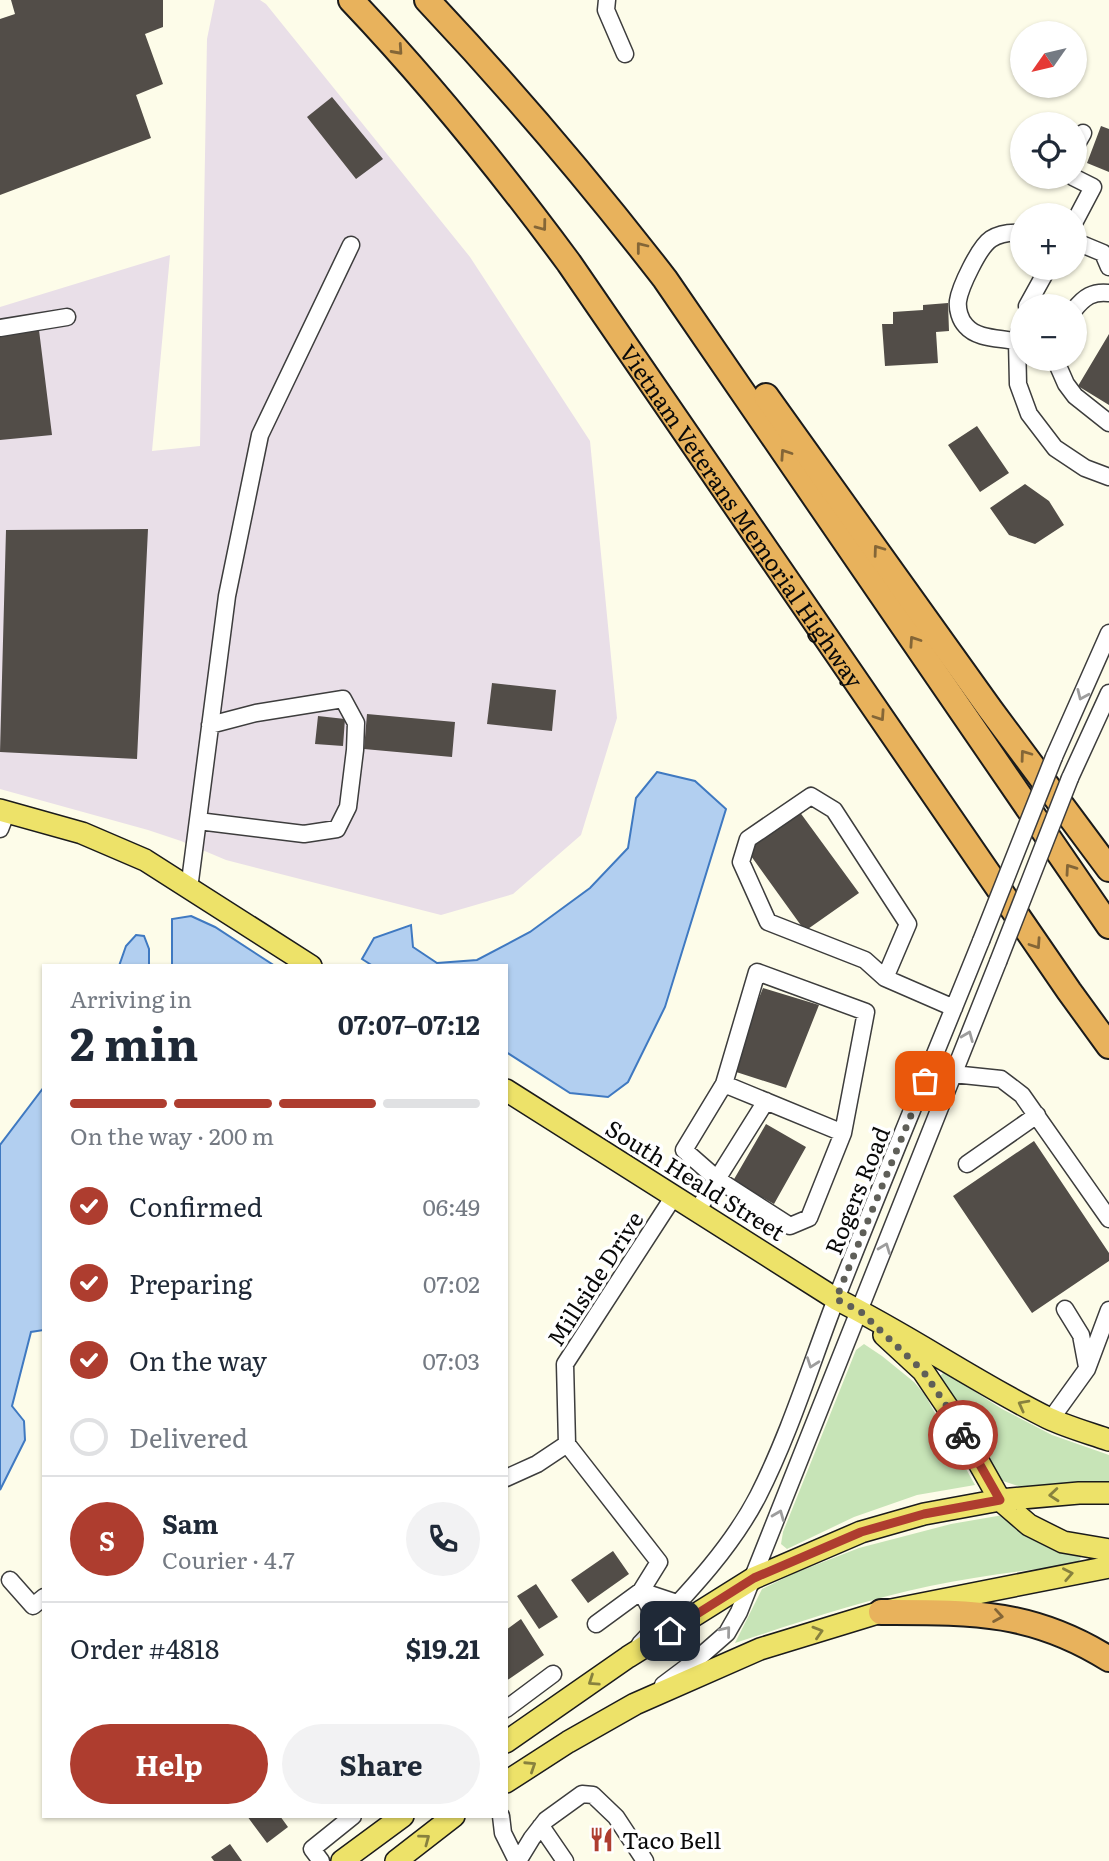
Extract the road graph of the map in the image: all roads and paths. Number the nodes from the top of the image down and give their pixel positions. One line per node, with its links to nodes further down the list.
1 (351, 0): 33 (highway, Vietnam Veterans Memorial Highway, one-way to 33)
2 (427, 0): 13 (highway, one-way to 2)
3 (607, 0): 4 (street)
4 (625, 54)
5 (1087, 184): 6 (street)
6 (1093, 187): 7 (street); 8 (street)
7 (1109, 193)
8 (1085, 203)
9 (1010, 234): 18 (street)
10 (351, 245): 25 (street)
11 (1087, 247): 12 (street)
12 (1107, 256)
13 (665, 279): 28 (highway, one-way to 13); 30 (highway, one-way to 13)
14 (1109, 293): 15 (street)
15 (1087, 296)
16 (66, 317): 17 (street)
17 (0, 328)
18 (1010, 340)
19 (1018, 371): 22 (street)
20 (1060, 371): 21 (street)
21 (1109, 423)
22 (1109, 477)
23 (1109, 633): 34 (street, Rogers Road, one-way to 34, bridge)
24 (1109, 693): 37 (street, Rogers Road, one-way to 24, bridge)
25 (211, 725): 27 (street); 27 (street)
26 (2, 816): 29 (main road)
27 (198, 821): 29 (street)
28 (1109, 869)
29 (189, 889): 31 (main road)
30 (1109, 926)
31 (308, 964)
32 (885, 978): 32 (street); 34 (street)
33 (1069, 991): 35 (highway, Vietnam Veterans Memorial Highway); 36 (highway)
34 (954, 1008): 48 (street, Rogers Road)
35 (1109, 1046)
36 (1109, 1060)
37 (953, 1074): 41 (street); 51 (street, Rogers Road, one-way to 37)
38 (724, 1084): 40 (street); 42 (street); 44 (street)
39 (508, 1091): 45 (main road, South Heald Street)
40 (766, 1101): 42 (street); 44 (street)
41 (1037, 1115): 43 (street); 47 (street)
42 (843, 1133): 44 (street)
43 (967, 1164)
44 (717, 1179): 46 (street)
45 (674, 1196): 46 (main road, South Heald Street); 55 (street, Millside Drive)
46 (697, 1211): 48 (main road, South Heald Street)
47 (1109, 1219)
48 (836, 1299): 51 (main road, South Heald Street); 65 (street, Rogers Road, one-way to 65)
49 (1065, 1309): 52 (street)
50 (1109, 1310): 52 (street)
51 (860, 1311): 53 (main road, South Heald Street, one-way to 51); 58 (main road, South Heald Street); 61 (street, Rogers Road, one-way to 51)
52 (1087, 1369): 53 (street)
53 (1051, 1419): 54 (main road, South Heald Street)
54 (1109, 1440)
55 (566, 1444): 56 (street); 63 (street)
56 (508, 1477)
57 (1109, 1493): 58 (main road, one-way to 58)
58 (1000, 1500): 59 (main road, South Heald Street); 61 (main road)
59 (1109, 1550)
60 (1109, 1567): 66 (main road, one-way to 60)
61 (754, 1578): 69 (main road); 72 (street, Rogers Road, one-way to 61)
62 (10, 1580): 64 (street)
63 (640, 1591): 65 (street); 67 (street); 68 (street)
64 (42, 1599)
65 (677, 1604): 68 (street, Rogers Road)
66 (881, 1612): 70 (highway, one-way to 70); 72 (main road, one-way to 66)
67 (596, 1623)
68 (659, 1624): 69 (street, Rogers Road)
69 (628, 1657): 74 (main road, one-way to 74)
70 (1109, 1659)
71 (554, 1674): 73 (street)
72 (635, 1704): 75 (main road, one-way to 72)
73 (508, 1708)
74 (508, 1741)
75 (508, 1781)
76 (348, 1818): 81 (street); 82 (street)
77 (401, 1818): 81 (main road)
78 (451, 1818): 83 (main road, one-way to 78)
79 (501, 1818): 84 (street)
80 (541, 1826): 84 (street); 85 (street); 86 (street)
81 (352, 1858)
82 (320, 1861)
83 (396, 1861)
84 (517, 1861)
85 (565, 1861)
86 (645, 1861)

